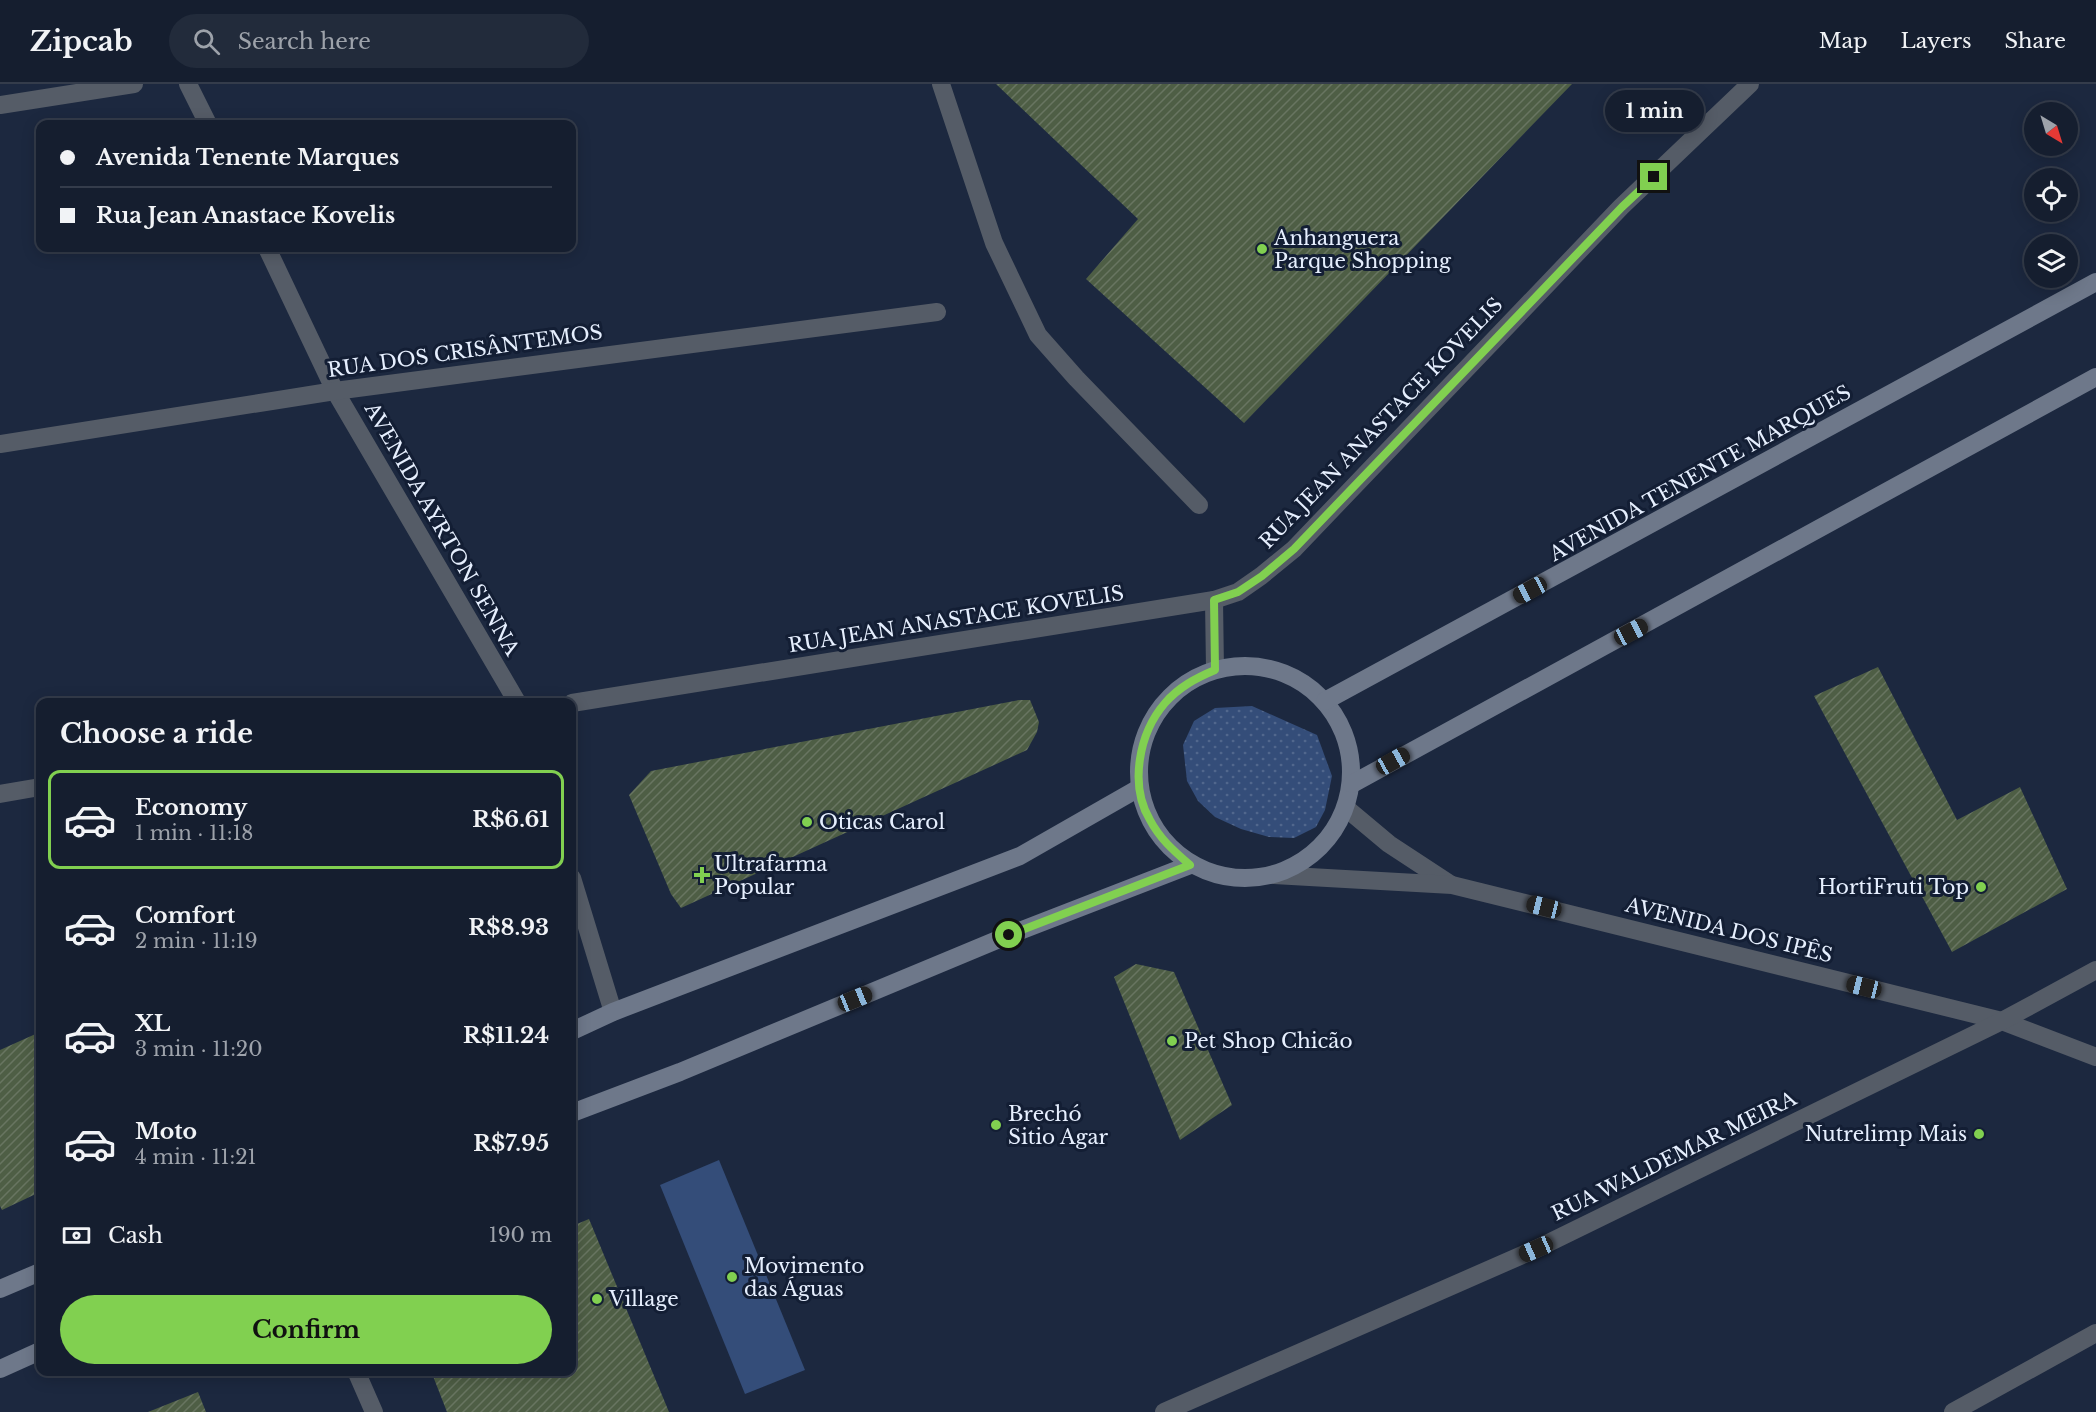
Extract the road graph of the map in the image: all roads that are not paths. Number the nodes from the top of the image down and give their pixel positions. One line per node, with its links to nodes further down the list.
1 (134, 84): 5 (street)
2 (188, 84): 6 (street)
3 (942, 84): 13 (street)
4 (1750, 84): 14 (street, RUA JEAN ANASTACE KOVELIS)
5 (0, 105)
6 (206, 120)
7 (269, 252): 11 (street, AVENIDA AYRTON SENNA)
8 (2096, 282): 17 (main road, AVENIDA TENENTE MARQUES)
9 (937, 312): 11 (street, RUA DOS CRISÂNTEMOS)
10 (2096, 377): 19 (main road)
11 (335, 391): 12 (street, RUA DOS CRISÂNTEMOS); 16 (street, AVENIDA AYRTON SENNA)
12 (0, 444)
13 (1199, 505)
14 (1214, 600): 15 (street); 18 (street, RUA JEAN ANASTACE KOVELIS)
15 (1215, 670): 17 (main road); 21 (main road)
16 (515, 698)
17 (1325, 701): 19 (main road)
18 (576, 702)
19 (1352, 784): 23 (main road)
20 (36, 788): 22 (street)
21 (1139, 788): 24 (main road); 29 (main road)
22 (0, 794)
23 (1346, 808): 25 (main road); 26 (street, AVENIDA DOS IPÊS)
24 (1190, 865): 25 (main road); 33 (main road)
25 (1274, 875): 26 (street, AVENIDA DOS IPÊS)
26 (1452, 885): 30 (street, AVENIDA DOS IPÊS)
27 (576, 891): 29 (street)
28 (2096, 970): 30 (street, RUA WALDEMAR MEIRA)
29 (613, 1012): 31 (main road)
30 (2002, 1021): 32 (street, AVENIDA DOS IPÊS); 41 (street, RUA WALDEMAR MEIRA)
31 (576, 1029)
32 (2096, 1058)
33 (576, 1111)
34 (36, 1274): 35 (main road)
35 (0, 1289)
36 (2096, 1333): 42 (street)
37 (36, 1353): 38 (main road)
38 (0, 1369)
39 (358, 1376): 40 (street)
40 (374, 1412)
41 (1164, 1412)
42 (1953, 1412)

